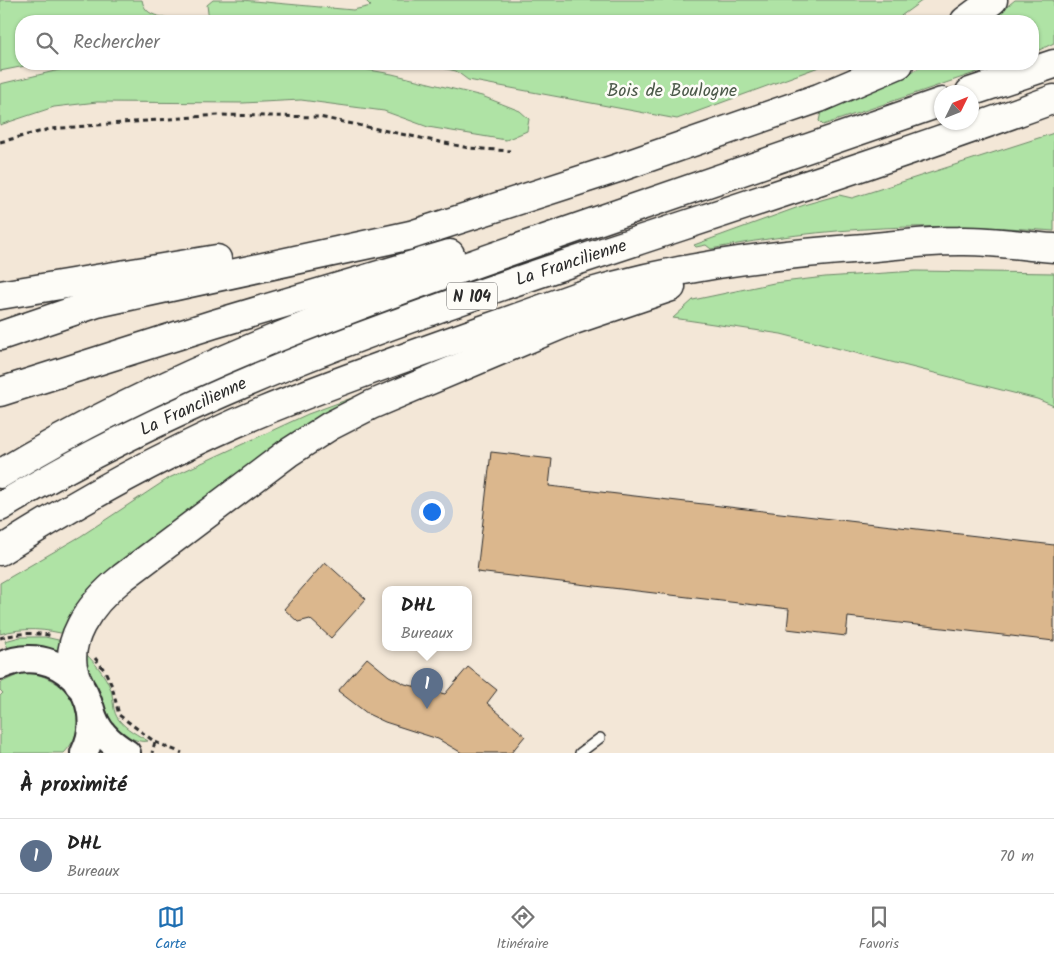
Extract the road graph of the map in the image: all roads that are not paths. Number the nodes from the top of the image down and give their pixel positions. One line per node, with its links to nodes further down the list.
1 (993, 0): 2 (highway)
2 (973, 15)
3 (1054, 64): 4 (highway)
4 (1039, 69)
5 (885, 70): 14 (highway)
6 (1036, 70): 7 (highway)
7 (979, 89)
8 (1054, 99): 11 (highway)
9 (934, 105): 12 (highway, La Francilienne / N 104)
10 (1054, 116): 11 (highway)
11 (964, 132): 20 (highway, La Francilienne / N 104)
12 (532, 244): 18 (highway); 19 (highway, La Francilienne / N 104)
13 (1054, 248): 15 (highway)
14 (309, 259): 16 (highway); 17 (highway)
15 (708, 267): 21 (highway); 23 (highway)
16 (0, 296)
17 (0, 336)
18 (0, 392)
19 (0, 474)
20 (0, 507)
21 (0, 551)
22 (2, 665): 23 (main road)
23 (79, 684): 24 (main road)
24 (91, 709): 26 (main road); 27 (main road)
25 (600, 738): 28 (lane)
26 (84, 753)
27 (127, 753)
28 (580, 753)

